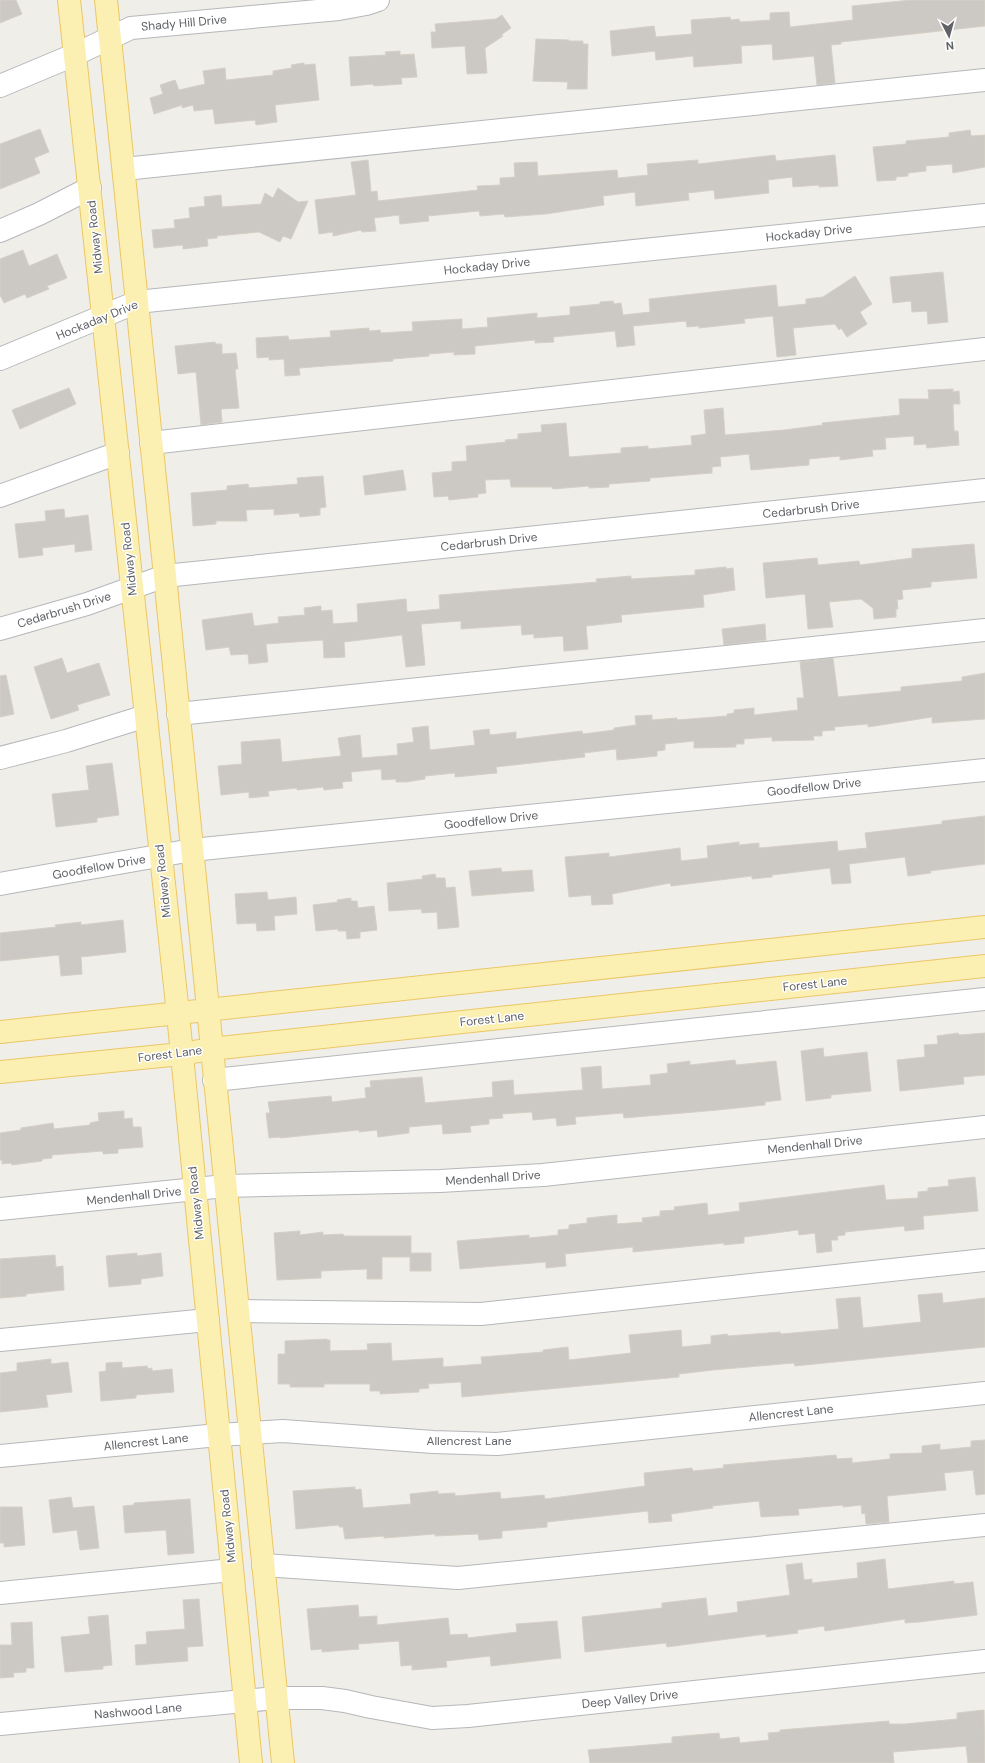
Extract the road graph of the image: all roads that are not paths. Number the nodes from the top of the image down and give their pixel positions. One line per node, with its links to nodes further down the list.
1 (69, 0): 5 (main road, Midway Road)
2 (106, 0): 4 (main road)
3 (378, 0): 4 (street, Shady Hill Drive)
4 (109, 38): 5 (street, Shady Hill Drive); 8 (main road)
5 (74, 55): 7 (street, Shady Hill Drive); 9 (main road, Midway Road)
6 (985, 80): 8 (street)
7 (0, 86)
8 (124, 169): 12 (main road)
9 (90, 188): 11 (street); 13 (main road, Midway Road)
10 (985, 216): 12 (street, Hockaday Drive)
11 (0, 231)
12 (137, 302): 13 (street, Hockaday Drive); 16 (main road)
13 (104, 317): 15 (street, Hockaday Drive); 17 (main road, Midway Road)
14 (985, 349): 16 (street)
15 (0, 359)
16 (151, 443): 20 (main road)
17 (118, 453): 19 (street); 21 (main road, Midway Road)
18 (985, 490): 20 (street, Cedarbrush Drive)
19 (0, 496)
20 (165, 576): 21 (street, Cedarbrush Drive); 24 (main road)
21 (132, 588): 22 (street, Cedarbrush Drive); 25 (main road, Midway Road)
22 (0, 629)
23 (985, 630): 24 (street)
24 (178, 714): 28 (main road)
25 (146, 716): 26 (street); 29 (main road, Midway Road)
26 (0, 758)
27 (985, 770): 28 (street, Goodfellow Drive)
28 (192, 850): 29 (street, Goodfellow Drive); 34 (main road)
29 (161, 856): 30 (street, Goodfellow Drive); 35 (main road, Midway Road)
30 (0, 884)
31 (985, 927): 34 (main road)
32 (985, 966): 37 (main road, Forest Lane)
33 (985, 999): 40 (street)
34 (208, 1011): 35 (main road); 37 (main road)
35 (178, 1014): 36 (main road); 38 (main road, Midway Road)
36 (0, 1032)
37 (211, 1049): 38 (main road, Forest Lane); 40 (main road)
38 (182, 1054): 39 (main road, Forest Lane); 43 (main road, Midway Road)
39 (0, 1072)
40 (214, 1080): 42 (main road)
41 (985, 1127): 42 (street, Mendenhall Drive)
42 (225, 1186): 43 (street, Mendenhall Drive); 46 (main road)
43 (195, 1189): 44 (street, Mendenhall Drive); 47 (main road, Midway Road)
44 (0, 1210)
45 (985, 1260): 46 (street)
46 (238, 1311): 50 (main road)
47 (208, 1320): 48 (street); 51 (main road, Midway Road)
48 (0, 1340)
49 (985, 1392): 50 (street, Allencrest Lane)
50 (250, 1432): 51 (street, Allencrest Lane); 54 (main road)
51 (218, 1435): 52 (street, Allencrest Lane); 55 (main road, Midway Road)
52 (0, 1456)
53 (985, 1525): 54 (street)
54 (263, 1565): 58 (main road)
55 (232, 1570): 56 (street); 59 (main road, Midway Road)
56 (0, 1593)
57 (985, 1661): 58 (street, Deep Valley Drive)
58 (276, 1698): 59 (street, Nashwood Lane); 62 (main road)
59 (244, 1701): 60 (street, Nashwood Lane); 61 (main road, Midway Road)
60 (0, 1724)
61 (251, 1763)
62 (283, 1763)

